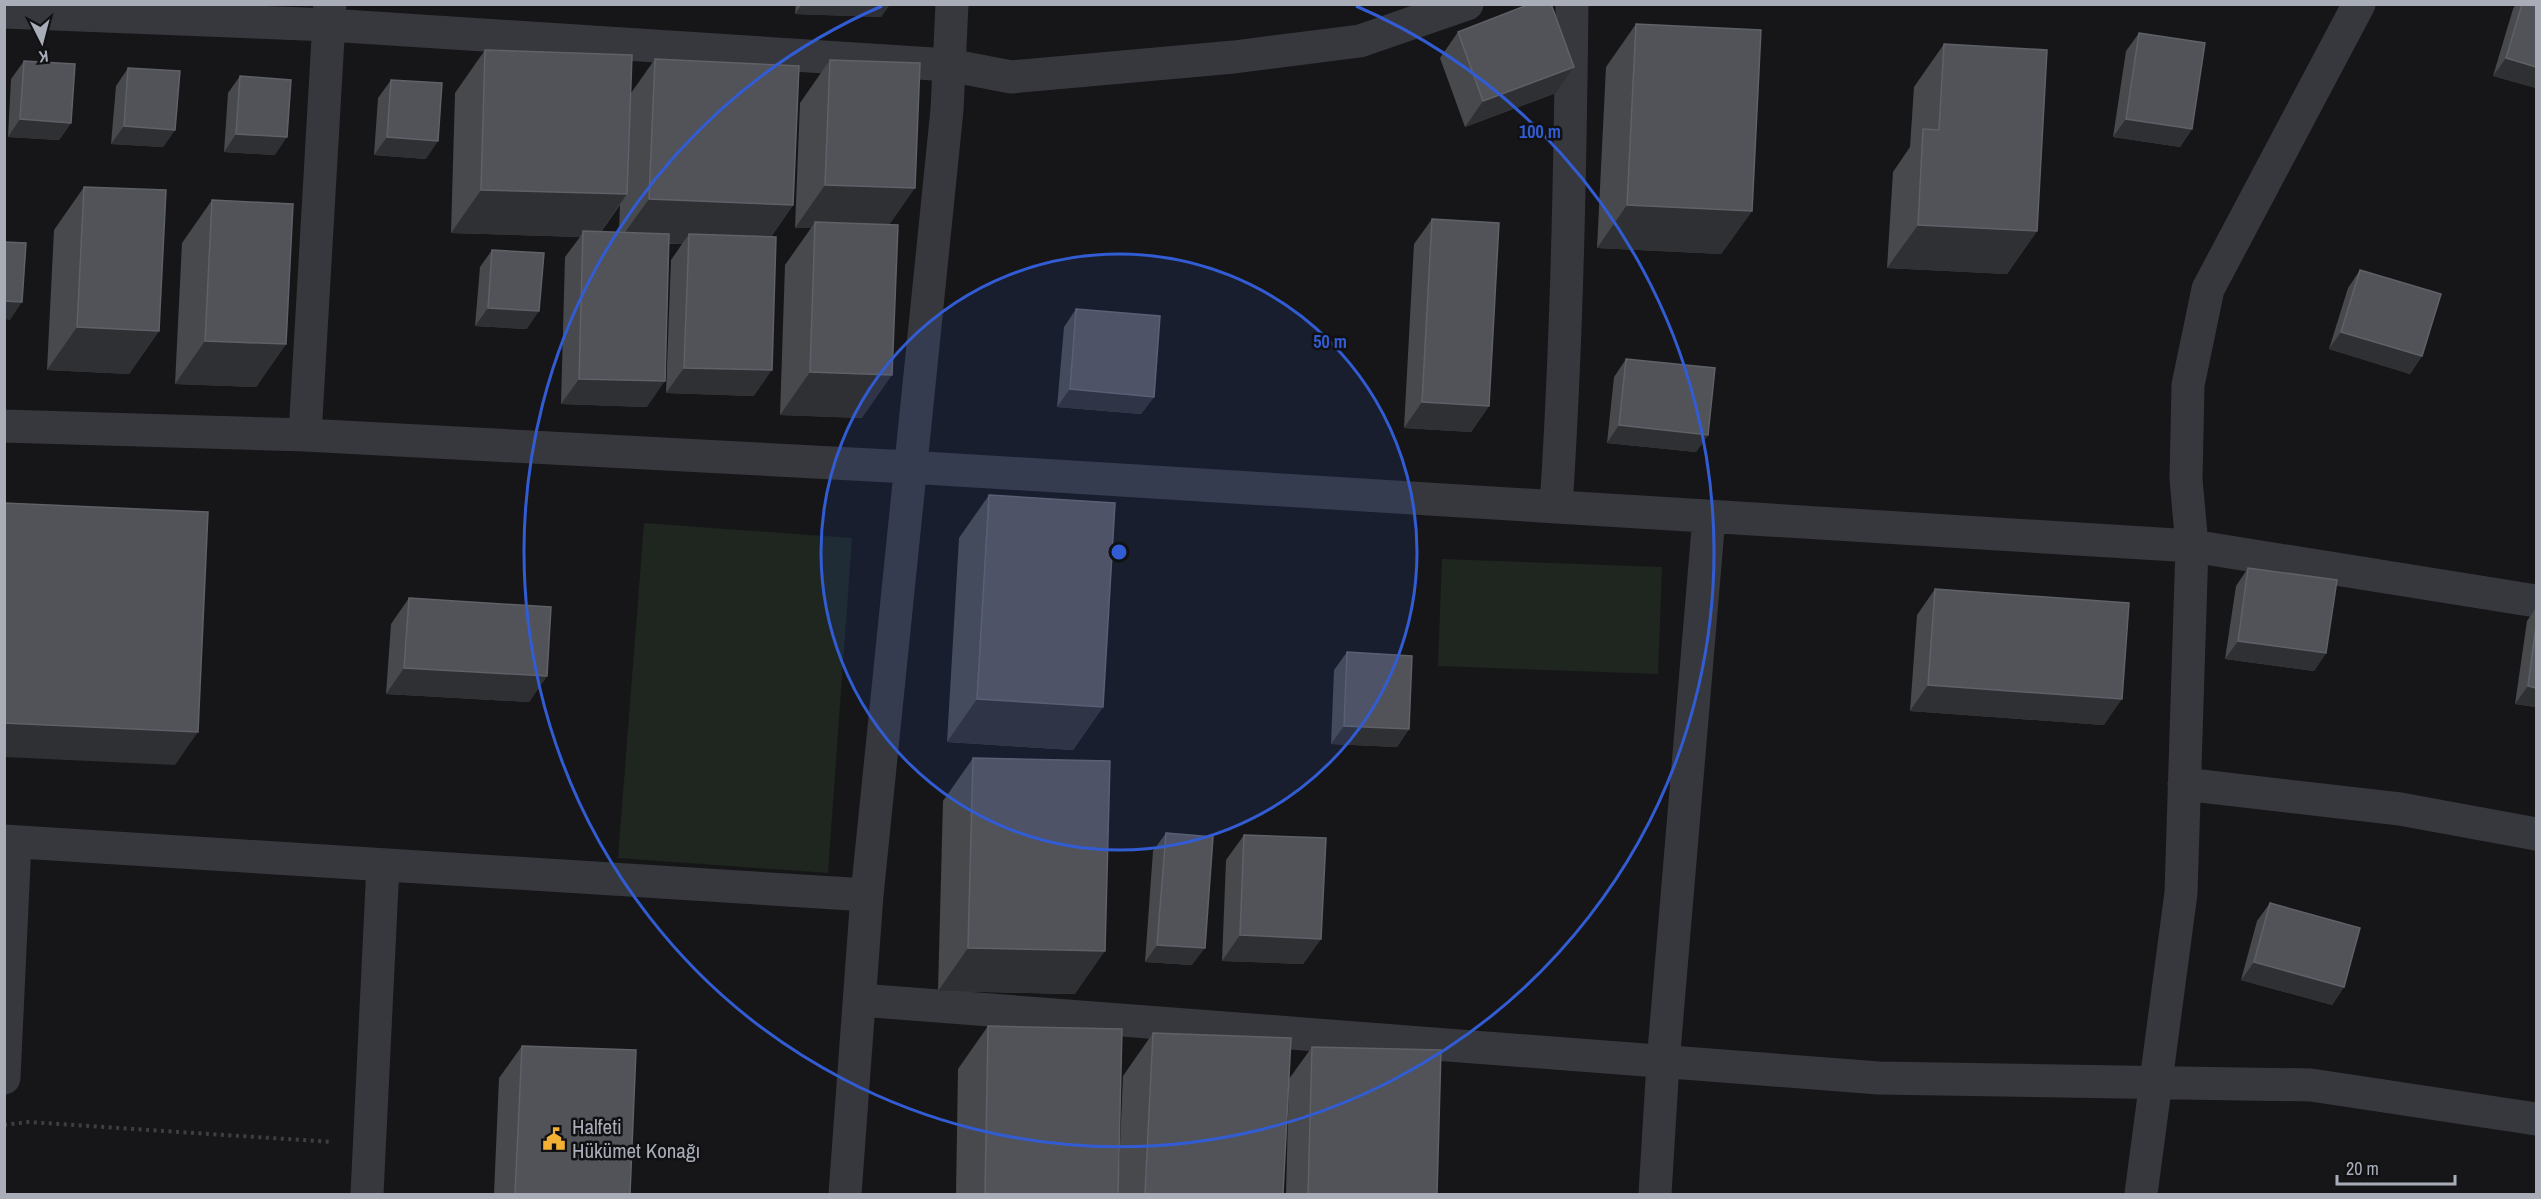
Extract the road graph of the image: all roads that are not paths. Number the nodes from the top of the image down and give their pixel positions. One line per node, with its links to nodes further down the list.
1 (952, 4): 8 (street)
2 (1467, 4): 7 (street)
3 (1572, 4): 12 (street)
4 (2359, 4): 14 (street)
5 (4, 12): 6 (street)
6 (329, 15): 8 (street); 10 (street)
7 (1393, 16): 8 (street)
8 (949, 65): 11 (street)
9 (4, 426): 10 (street)
10 (305, 435): 11 (street)
11 (909, 467): 12 (street); 20 (street)
12 (1556, 507): 13 (street)
13 (1709, 517): 14 (street); 22 (street)
14 (2192, 546): 15 (street); 16 (street)
15 (2536, 601)
16 (2184, 784): 17 (street); 24 (street)
17 (2536, 834)
18 (10, 841): 19 (street); 23 (street)
19 (383, 865): 20 (street); 26 (street)
20 (867, 895): 21 (street)
21 (860, 1000): 22 (street); 27 (street)
22 (1663, 1063): 24 (street); 28 (street)
23 (4, 1078)
24 (2156, 1083): 25 (street); 29 (street)
25 (2536, 1119)
26 (366, 1194)
27 (845, 1194)
28 (1655, 1194)
29 (2140, 1194)

